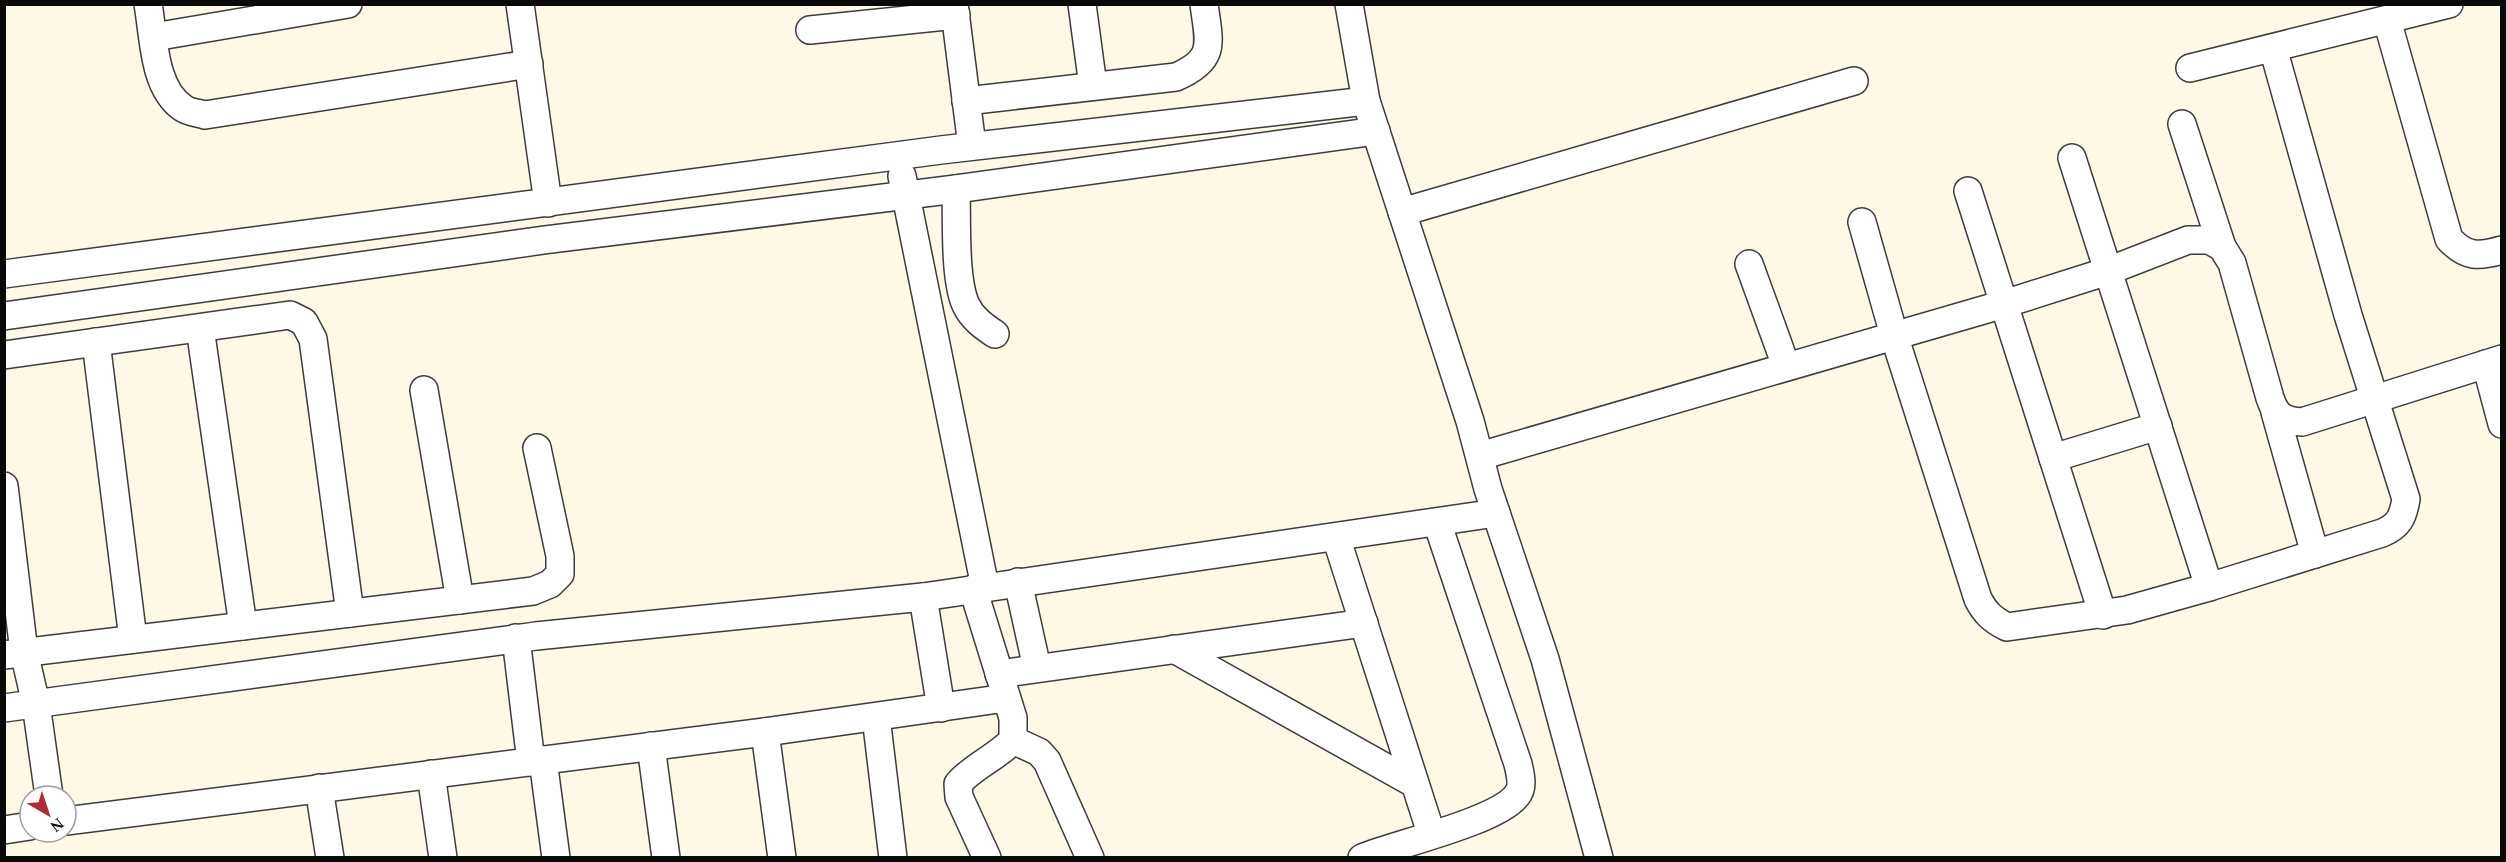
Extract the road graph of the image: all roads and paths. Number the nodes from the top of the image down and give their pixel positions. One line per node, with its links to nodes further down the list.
1 (148, 4): 11 (street)
2 (348, 4): 11 (street)
3 (520, 4): 13 (street)
4 (1082, 4): 16 (street)
5 (1204, 4): 16 (street)
6 (1349, 4): 18 (street)
7 (2449, 4): 9 (street)
8 (955, 10): 10 (street); 17 (street)
9 (2387, 20): 12 (street); 31 (street)
10 (810, 30)
11 (154, 37): 13 (street)
12 (2273, 48): 14 (street); 45 (street)
13 (529, 64): 27 (street)
14 (2190, 68)
15 (1854, 81): 28 (street)
16 (1093, 86): 17 (street)
17 (966, 101): 21 (street)
18 (1366, 101): 20 (street); 21 (street)
19 (2182, 124): 30 (street)
20 (1376, 131): 24 (street); 28 (street)
21 (972, 146): 22 (street)
22 (899, 155): 26 (street); 27 (street)
23 (2072, 158): 33 (street)
24 (956, 189): 26 (street); 38 (street)
25 (1968, 191): 35 (street)
26 (905, 193): 36 (street); 59 (street)
27 (548, 203): 34 (street)
28 (1402, 212): 50 (street)
29 (1862, 222): 39 (street)
30 (2222, 247): 33 (street); 46 (street)
31 (2502, 250)
32 (1749, 264): 43 (street)
33 (2108, 271): 35 (street); 48 (street)
34 (4, 274)
35 (2004, 304): 39 (street); 51 (street)
36 (4, 316)
37 (200, 328): 40 (street); 62 (street); 65 (street)
38 (995, 334)
39 (1894, 335): 43 (street); 63 (street)
40 (96, 342): 41 (street); 67 (street)
41 (4, 356)
42 (2494, 362): 45 (street); 47 (street)
43 (1786, 366): 50 (street)
44 (424, 390): 61 (street)
45 (2373, 399): 46 (street); 56 (street)
46 (2275, 412): 56 (street)
47 (2502, 424)
48 (2158, 426): 51 (street); 58 (street)
49 (537, 447): 61 (street)
50 (1480, 456): 53 (street)
51 (2053, 458): 63 (street)
52 (4, 486): 69 (street)
53 (1496, 513): 54 (street); 95 (street)
54 (1437, 522): 55 (street); 85 (street)
55 (1336, 537): 57 (street); 64 (street)
56 (2315, 554): 58 (street)
57 (1018, 582): 59 (street); 70 (street)
58 (2210, 587): 63 (street)
59 (979, 588): 60 (street); 71 (street)
60 (923, 597): 66 (street); 74 (street)
61 (460, 600): 62 (street)
62 (350, 613): 65 (street)
63 (2103, 615)
64 (1364, 623): 68 (street); 82 (street)
65 (243, 626): 67 (street)
66 (516, 638): 72 (street); 79 (street)
67 (133, 639): 69 (street)
68 (1174, 649): 70 (street); 82 (street)
69 (14, 654): 72 (street)
70 (1036, 668): 71 (street)
71 (1002, 686): 74 (street); 77 (street)
72 (36, 704): 73 (street); 81 (street)
73 (4, 708)
74 (940, 708): 75 (street)
75 (876, 717): 76 (street); 92 (street)
76 (765, 732): 78 (street); 91 (street)
77 (1013, 740): 86 (street); 93 (street)
78 (651, 746): 79 (street); 90 (street)
79 (537, 761): 80 (street); 89 (street)
80 (431, 774): 83 (street); 88 (street)
81 (47, 784)
82 (1416, 784): 85 (street)
83 (319, 788): 84 (street); 87 (street)
84 (78, 819)
85 (1431, 834): 94 (street)
86 (1091, 856)
87 (330, 858)
88 (443, 858)
89 (556, 858)
90 (666, 858)
91 (782, 858)
92 (892, 858)
93 (987, 858)
94 (1362, 858)
95 (1599, 858)

